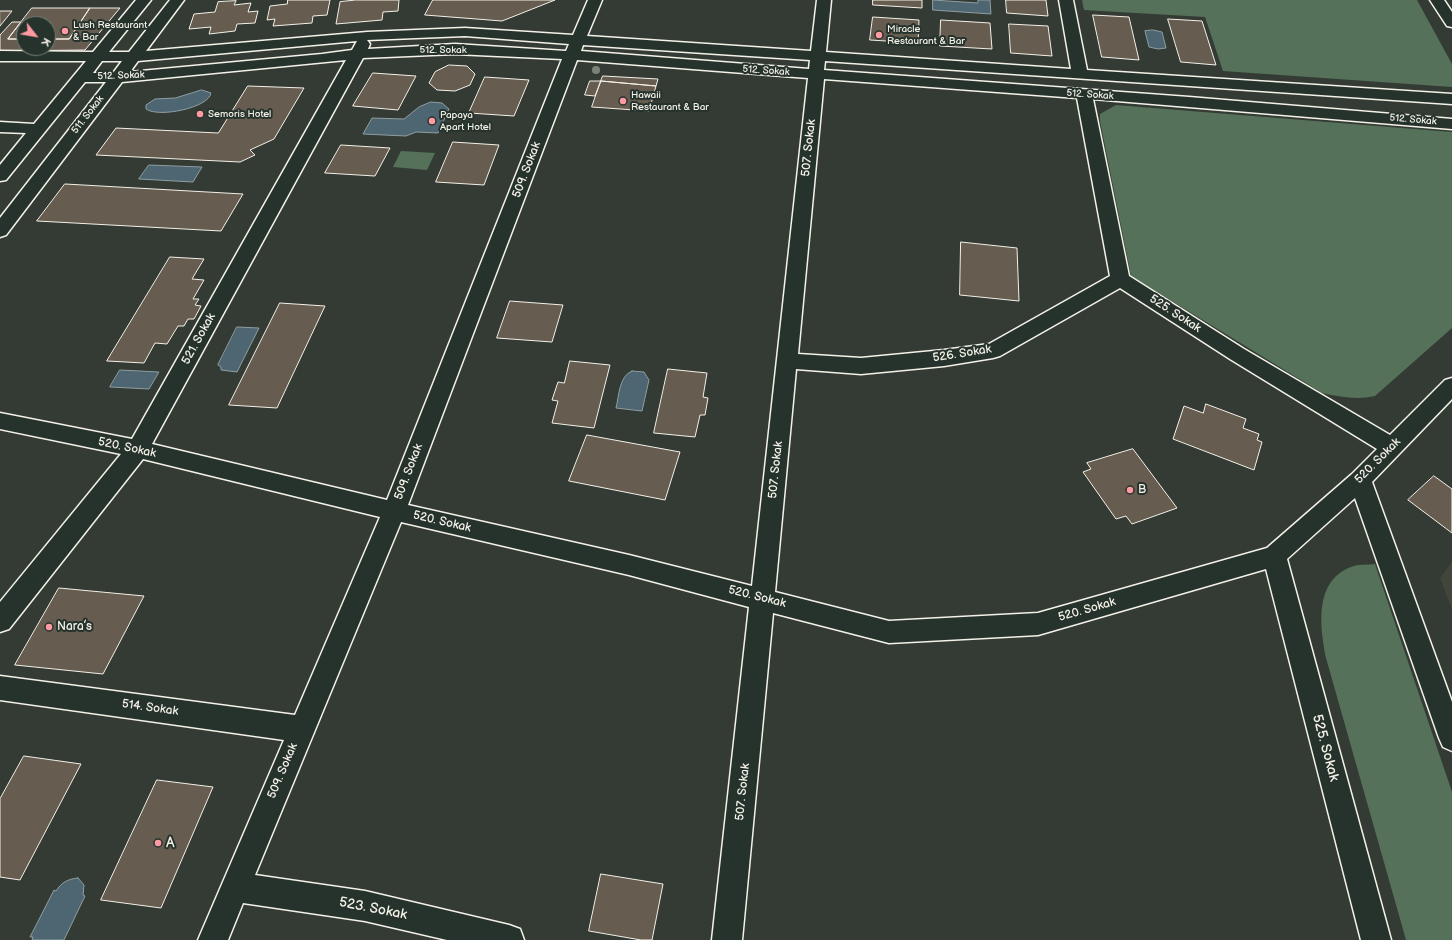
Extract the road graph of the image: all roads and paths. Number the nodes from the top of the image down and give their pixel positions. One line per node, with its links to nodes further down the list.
1 (144, 0): 12 (street)
2 (176, 0): 13 (street, 511. Sokak)
3 (594, 0): 9 (street, 509. Sokak)
4 (824, 0): 14 (street, 507. Sokak)
5 (1066, 0): 15 (street)
6 (1437, 0): 7 (street)
7 (1452, 23)
8 (367, 36): 9 (street, 512. Sokak); 10 (street, 521. Sokak); 13 (street, 512. Sokak)
9 (575, 48): 10 (street, 512. Sokak); 14 (street, 512. Sokak); 32 (street, 509. Sokak)
10 (357, 54): 17 (street, 512. Sokak); 30 (street, 521. Sokak)
11 (0, 56): 12 (street, 512. Sokak)
12 (98, 56): 13 (street, 512. Sokak); 16 (street)
13 (133, 57): 17 (street, 511. Sokak)
14 (817, 65): 15 (street, 512. Sokak); 18 (street, 512. Sokak); 26 (street, 507. Sokak)
15 (1080, 74): 19 (street, 512. Sokak)
16 (81, 77): 17 (street, 512. Sokak); 22 (street)
17 (117, 78): 24 (street, 511. Sokak)
18 (1084, 94): 20 (street, 512. Sokak); 25 (street)
19 (1452, 99)
20 (1452, 124)
21 (0, 127): 22 (street)
22 (39, 129): 23 (street)
23 (0, 176)
24 (0, 230)
25 (1120, 279): 26 (street, 526. Sokak); 29 (street, 525. Sokak)
26 (787, 361): 34 (street, 507. Sokak)
27 (1452, 386): 29 (street, 520. Sokak)
28 (0, 422): 30 (street, 520. Sokak)
29 (1392, 447): 31 (street, 520. Sokak)
30 (138, 449): 32 (street, 520. Sokak); 35 (street, 521. Sokak)
31 (1360, 480): 33 (street, 520. Sokak); 38 (street)
32 (394, 511): 34 (street, 520. Sokak); 37 (street, 509. Sokak)
33 (1274, 556): 34 (street, 520. Sokak); 43 (street, 525. Sokak)
34 (763, 599): 42 (street, 507. Sokak)
35 (0, 621)
36 (0, 688): 37 (street, 514. Sokak)
37 (301, 729): 39 (street, 509. Sokak)
38 (1452, 738)
39 (234, 887): 40 (street, 509. Sokak); 41 (street, 523. Sokak)
40 (213, 940)
41 (509, 940)
42 (727, 940)
43 (1376, 940)

